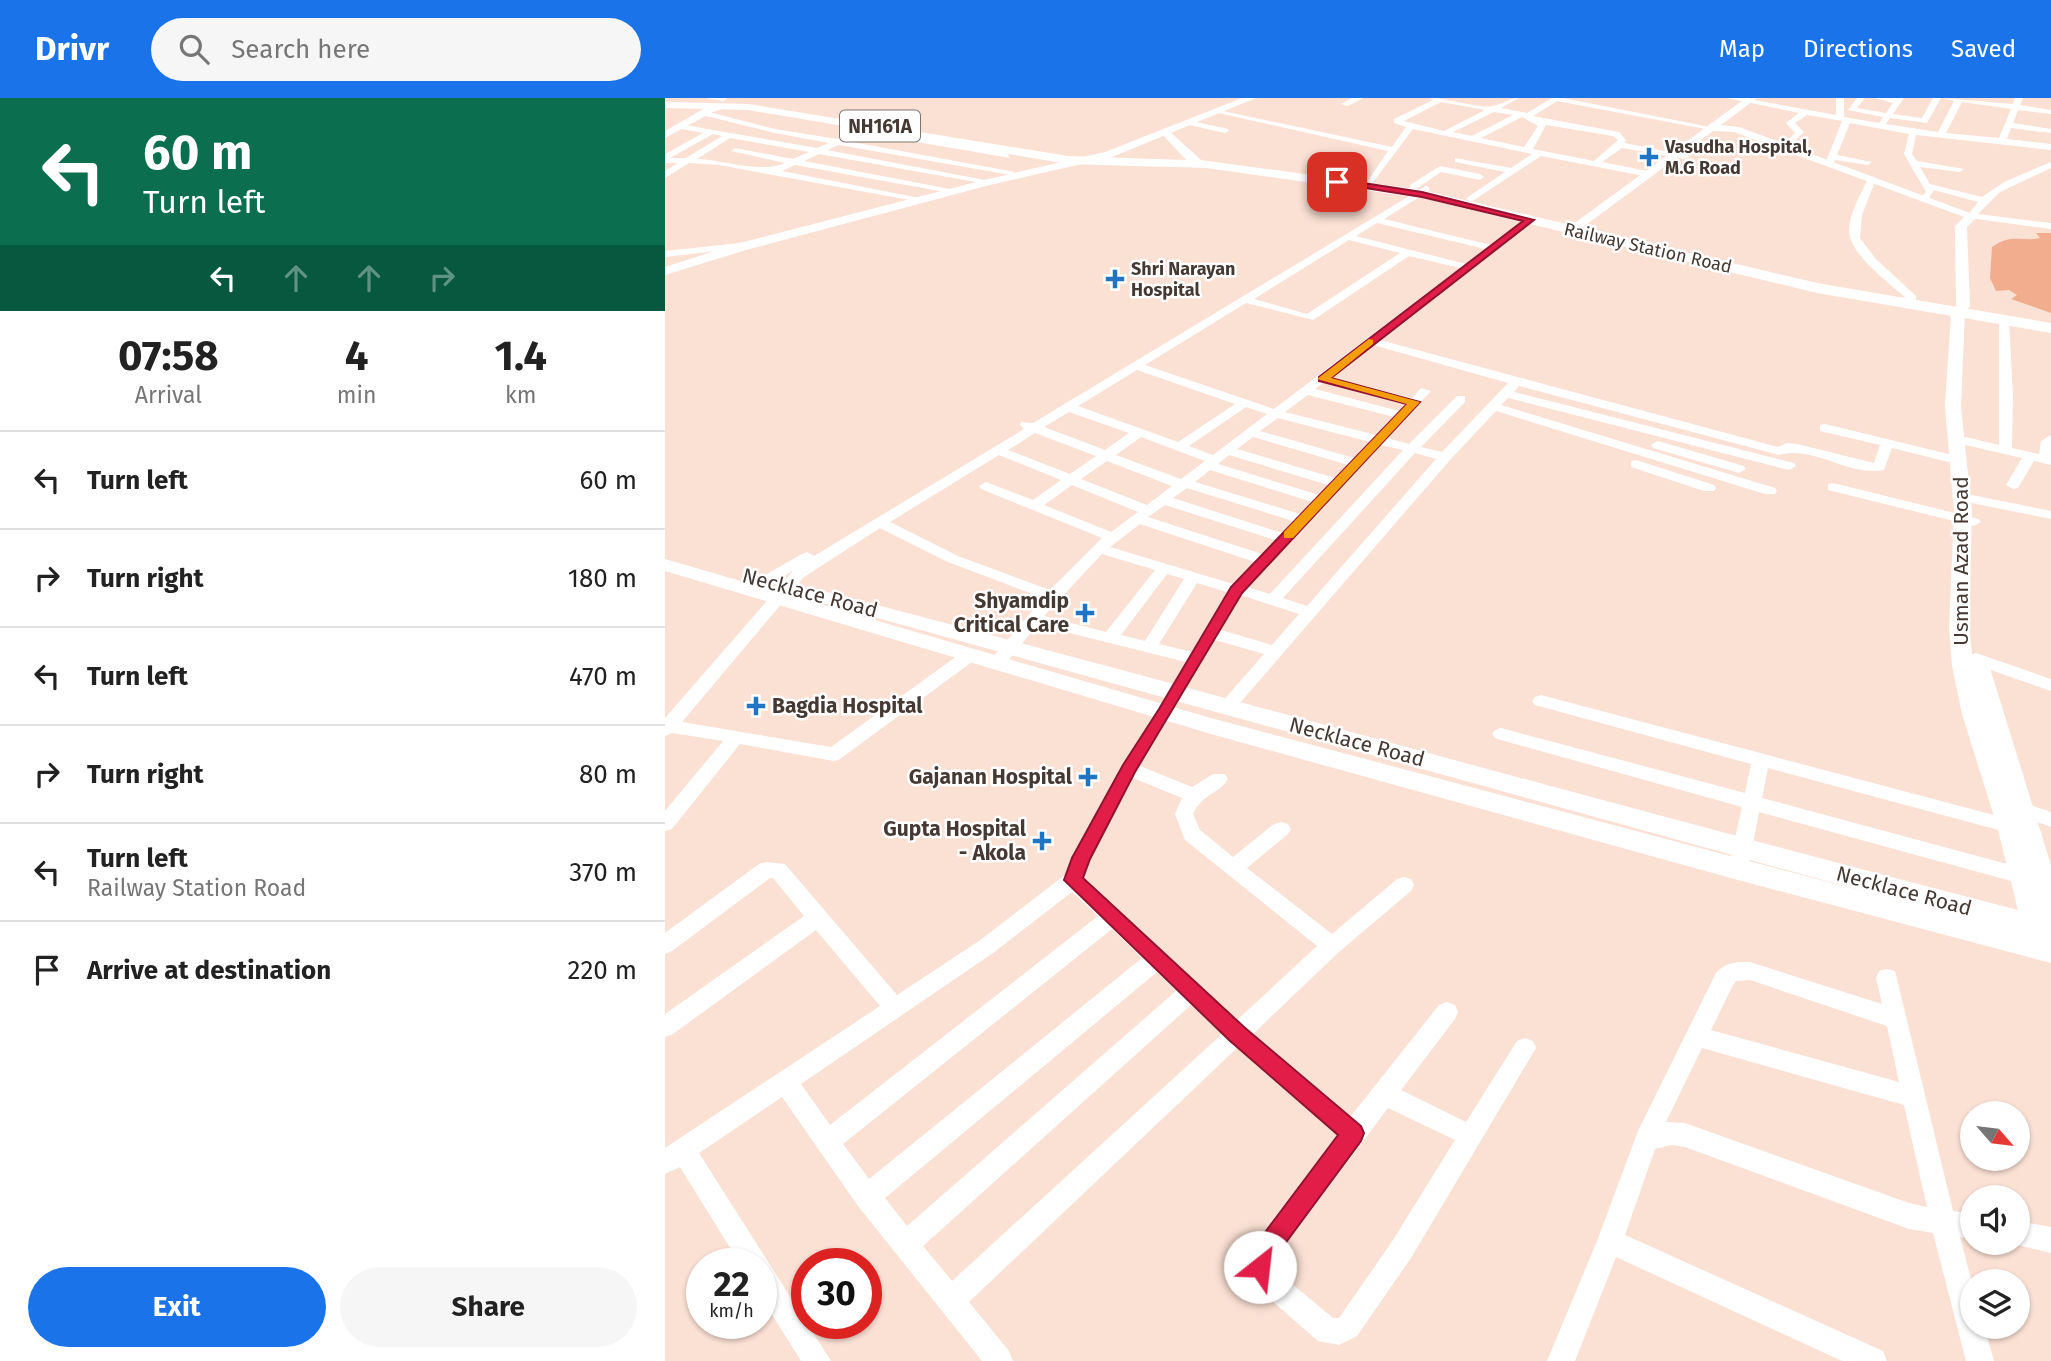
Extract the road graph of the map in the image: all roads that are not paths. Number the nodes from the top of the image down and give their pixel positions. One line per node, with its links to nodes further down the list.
1 (1240, 98): 85 (main road)
2 (1251, 98): 33 (main road)
3 (1359, 98): 23 (street)
4 (1515, 98): 30 (street)
5 (1531, 98): 16 (street)
6 (1603, 98): 25 (street)
7 (1722, 98): 32 (main road)
8 (1731, 98): 18 (street)
9 (1840, 98): 45 (street)
10 (1861, 98): 40 (street)
11 (1878, 98): 17 (street)
12 (1937, 98): 40 (street)
13 (1947, 98): 20 (street)
14 (2019, 98): 28 (street)
15 (1438, 99): 26 (street); 30 (street)
16 (1556, 99): 25 (street); 27 (street)
17 (1899, 99): 40 (street)
18 (1754, 100): 31 (street); 32 (main road); 50 (main road)
19 (1793, 100): 31 (street)
20 (1966, 100): 28 (street); 64 (street)
21 (665, 103): 22 (highway, NH161A)
22 (718, 103): 41 (highway, NH161A); 53 (main road); 55 (street); 85 (highway, NH161A)
23 (1345, 104)
24 (1825, 104): 38 (street)
25 (1591, 105): 50 (street)
26 (1425, 107): 29 (street); 36 (street)
27 (1543, 107): 35 (street); 39 (street)
28 (2015, 108): 34 (street); 52 (street)
29 (1438, 109)
30 (1492, 109): 39 (street); 43 (street)
31 (1784, 109): 38 (street)
32 (1735, 111): 50 (main road)
33 (1218, 112): 47 (main road); 76 (street)
34 (2051, 112)
35 (1576, 113)
36 (1409, 114): 42 (street); 54 (street)
37 (1462, 115): 43 (street)
38 (1808, 115): 45 (street); 45 (street); 73 (street)
39 (1524, 116): 44 (street); 48 (street)
40 (1889, 116): 51 (street)
41 (808, 117): 55 (street); 85 (highway, NH161A)
42 (1422, 117)
43 (1475, 117): 48 (street); 49 (street)
44 (1538, 121): 71 (street); 79 (street)
45 (1844, 121): 51 (street); 89 (street)
46 (1448, 122): 49 (street)
47 (1192, 123): 56 (street); 60 (main road)
48 (1504, 123): 66 (street)
49 (1461, 125): 61 (street)
50 (1724, 125): 73 (main road); 82 (main road)
51 (1881, 125): 59 (street)
52 (2008, 125): 57 (street); 68 (street)
53 (679, 126): 58 (street); 62 (main road)
54 (1411, 126): 61 (street); 76 (street)
55 (775, 131): 65 (street); 69 (street)
56 (1225, 131)
57 (2051, 131)
58 (711, 132): 63 (street); 84 (street)
59 (1913, 132): 64 (street); 95 (street)
60 (1167, 133): 86 (main road); 92 (highway)
61 (1444, 134): 66 (street)
62 (665, 135)
63 (729, 135): 65 (street); 88 (street)
64 (1941, 135): 67 (street)
65 (753, 139): 77 (street); 78 (street)
66 (1473, 139): 79 (street)
67 (1986, 139): 68 (street); 74 (street)
68 (2002, 141): 72 (street)
69 (838, 142): 70 (street); 78 (street); 81 (street)
70 (938, 144): 81 (street); 83 (street)
71 (1620, 145): 82 (street); 94 (street)
72 (2051, 147)
73 (1784, 148): 89 (main road)
74 (1975, 149)
75 (2023, 149): 80 (street)
76 (1394, 150): 110 (street)
77 (735, 151): 90 (street); 91 (street)
78 (817, 151): 91 (street); 96 (street)
79 (1534, 152): 94 (street); 99 (street)
80 (2051, 153)
81 (913, 155): 96 (street); 101 (street)
82 (1681, 155): 102 (main road); 123 (main road)
83 (1007, 156)
84 (665, 158): 88 (street)
85 (1074, 159): 86 (highway, NH161A); 92 (highway, Railway Station Road / NH161A); 101 (main road); 124 (main road)
86 (1094, 159): 92 (highway, Railway Station Road / NH161A)
87 (1458, 160): 99 (street)
88 (688, 161): 90 (street); 103 (street)
89 (1830, 161): 93 (street); 108 (main road)
90 (719, 162): 100 (street)
91 (792, 162): 100 (street); 105 (street)
92 (1195, 162): 110 (highway, Railway Station Road / NH161A); 114 (highway, Railway Station Road / NH161A)
93 (1868, 162)
94 (1596, 163): 102 (street)
95 (1916, 164): 98 (street); 104 (street)
96 (894, 165): 105 (street); 109 (street)
97 (2048, 168): 118 (street)
98 (1960, 169)
99 (1512, 171): 116 (street)
100 (772, 172): 111 (street)
101 (1011, 172): 109 (main road)
102 (1649, 174): 123 (main road)
103 (665, 175)
104 (1920, 175): 107 (street); 112 (street)
105 (871, 176): 111 (street); 113 (street)
106 (1480, 177): 114 (street)
107 (1941, 178)
108 (1872, 179): 117 (main road); 132 (street)
109 (981, 180): 113 (main road)
110 (1371, 182): 114 (highway, Railway Station Road / NH161A)
111 (848, 186): 115 (street)
112 (1929, 186): 117 (street); 118 (street)
113 (945, 189): 115 (main road)
114 (1418, 190): 116 (highway, Railway Station Road / NH161A); 120 (street); 121 (highway, Railway Station Road / NH161A); 151 (street)
115 (915, 198): 124 (main road)
116 (1471, 199): 123 (highway, Railway Station Road / NH161A)
117 (1924, 199): 119 (main road)
118 (1983, 200): 119 (street)
119 (1970, 218): 122 (street); 134 (main road, Usman Azad Road)
120 (1376, 220): 125 (street); 127 (street)
121 (1530, 220): 123 (highway, Railway Station Road / NH161A); 127 (street)
122 (2051, 226)
123 (1580, 228): 132 (highway, Railway Station Road / NH161A); 134 (highway, Railway Station Road / NH161A)
124 (810, 229): 126 (main road)
125 (1347, 237): 128 (street); 133 (street)
126 (750, 245): 129 (street); 131 (main road)
127 (1493, 248): 130 (street)
128 (1408, 252): 130 (street); 133 (street)
129 (665, 254)
130 (1467, 267): 138 (street)
131 (665, 271)
132 (1912, 298): 134 (highway, Railway Station Road / NH161A)
133 (1244, 299): 139 (street)
134 (1967, 311): 135 (highway, Railway Station Road / NH161A); 136 (highway, Railway Station Road / NH161A); 162 (main road, Usman Azad Road)
135 (2003, 320): 137 (highway, Railway Station Road / NH161A); 160 (street)
136 (2051, 321)
137 (2051, 328)
138 (1371, 341): 140 (street); 141 (street)
139 (1136, 366): 146 (street); 148 (street)
140 (1322, 379): 142 (street); 145 (street)
141 (1516, 382): 147 (street); 156 (street)
142 (1307, 391): 149 (street); 150 (street)
143 (1425, 391): 145 (street)
144 (1461, 399): 158 (street)
145 (1414, 402): 150 (street)
146 (1244, 403): 149 (street); 157 (street)
147 (1496, 403): 166 (street); 169 (street); 173 (street); 177 (street)
148 (1068, 407): 151 (street); 153 (street)
149 (1278, 414): 154 (street); 155 (street)
150 (1402, 415): 155 (street)
151 (1030, 427): 159 (street); 164 (street); 195 (street)
152 (1825, 428): 156 (street)
153 (1140, 432): 157 (street); 164 (street)
154 (1252, 433): 161 (street); 168 (street)
155 (1379, 439): 158 (street); 168 (street)
156 (1887, 443): 162 (street)
157 (1179, 447): 167 (street)
158 (1412, 448): 166 (street); 198 (street)
159 (996, 450): 170 (street); 186 (street)
160 (2005, 450): 162 (street); 165 (street)
161 (1228, 451): 167 (street); 171 (street)
162 (1963, 451): 178 (main road, Usman Azad Road)
163 (2049, 451): 165 (street)
164 (1107, 456): 170 (street); 172 (street)
165 (2030, 456): 174 (street)
166 (1445, 457): 199 (street)
167 (1212, 463): 172 (street); 180 (street)
168 (1357, 463): 171 (street)
169 (1789, 466)
170 (1070, 480): 181 (street); 182 (street)
171 (1338, 483): 180 (street)
172 (1184, 484): 179 (street); 184 (street)
173 (1771, 485)
174 (2013, 485)
175 (986, 486): 181 (street)
176 (1833, 487): 185 (street)
177 (1709, 488)
178 (1968, 498): 183 (street); 185 (main road, Usman Azad Road)
179 (1164, 500): 182 (street); 188 (street)
180 (1321, 500): 184 (street)
181 (1033, 506): 187 (street)
182 (1144, 515): 187 (street); 191 (street)
183 (2051, 515)
184 (1303, 520): 188 (street)
185 (1968, 520): 208 (main road, Usman Azad Road); 222 (main road, Usman Azad Road)
186 (878, 522): 195 (street); 197 (street)
187 (1114, 538): 189 (street)
188 (1285, 539): 191 (street)
189 (1099, 548): 193 (street); 197 (street)
190 (665, 550): 195 (main road, Necklace Road)
191 (1265, 560): 196 (street)
192 (665, 565): 195 (main road)
193 (1164, 568): 194 (street); 202 (street)
194 (1193, 577): 196 (street); 203 (street)
195 (777, 590): 205 (main road, Necklace Road); 206 (main road, Necklace Road); 213 (street)
196 (1237, 590): 198 (street); 201 (street)
197 (1053, 596): 200 (street)
198 (1273, 600): 199 (street)
199 (1310, 612): 204 (street)
200 (1034, 619): 202 (street); 206 (street)
201 (1211, 633): 204 (street); 207 (street)
202 (1110, 638): 203 (street)
203 (1149, 648): 207 (street)
204 (1275, 652): 212 (street)
205 (970, 655): 206 (main road, Necklace Road); 215 (street)
206 (1004, 655): 211 (main road, Necklace Road)
207 (1196, 659): 211 (street)
208 (1976, 659): 209 (street); 222 (main road, Usman Azad Road)
209 (2051, 685)
210 (1541, 701): 216 (street)
211 (1170, 703): 212 (main road, Necklace Road); 217 (street); 225 (main road, Necklace Road)
212 (1227, 707): 225 (main road, Necklace Road)
213 (667, 728): 215 (street)
214 (1501, 734): 220 (street)
215 (735, 738): 223 (street)
216 (1761, 759): 220 (street); 222 (street)
217 (1129, 769): 219 (street); 228 (street)
218 (1219, 779): 219 (street)
219 (1193, 795): 226 (street)
220 (1752, 801): 225 (street); 227 (street)
221 (2051, 820): 222 (street)
222 (2019, 822): 227 (main road, Usman Azad Road); 230 (main road, Usman Azad Road)
223 (665, 824)
224 (1281, 829): 226 (street)
225 (1740, 860): 233 (main road, Necklace Road)
226 (1232, 869): 235 (street)
227 (2022, 876): 233 (main road, Usman Azad Road)
228 (1073, 880): 232 (street); 239 (street)
229 (1404, 885): 235 (street)
230 (2051, 908)
231 (817, 918): 234 (street); 239 (street); 242 (street)
232 (1111, 918): 236 (street); 252 (street)
233 (2046, 944)
234 (665, 945)
235 (1332, 946): 243 (street)
236 (1157, 960): 238 (street); 254 (street)
237 (1887, 978): 241 (street)
238 (1191, 991): 243 (street); 260 (street)
239 (894, 1007): 246 (street)
240 (1447, 1012): 247 (street)
241 (1897, 1019): 244 (street); 248 (street)
242 (665, 1027)
243 (1237, 1034): 249 (street); 263 (street)
244 (1698, 1037): 248 (street); 251 (street)
245 (1525, 1048): 250 (street)
246 (785, 1082): 252 (street); 253 (street)
247 (1384, 1094): 249 (street); 250 (street)
248 (1914, 1097): 255 (street)
249 (1353, 1133): 250 (street)
250 (1471, 1136)
251 (1646, 1139): 255 (street); 259 (street)
252 (827, 1142): 254 (street)
253 (674, 1156): 261 (street)
254 (867, 1197): 260 (street)
255 (1943, 1223): 256 (street); 268 (street)
256 (1960, 1225)
257 (2030, 1236): 258 (street)
258 (2051, 1240)
259 (1611, 1241): 266 (street); 267 (street)
260 (905, 1244): 263 (street)
261 (743, 1248)
262 (777, 1298): 264 (street)
263 (949, 1302): 265 (street)
264 (817, 1361)
265 (999, 1361)
266 (1561, 1361)
267 (1873, 1361)
268 (1980, 1361)

